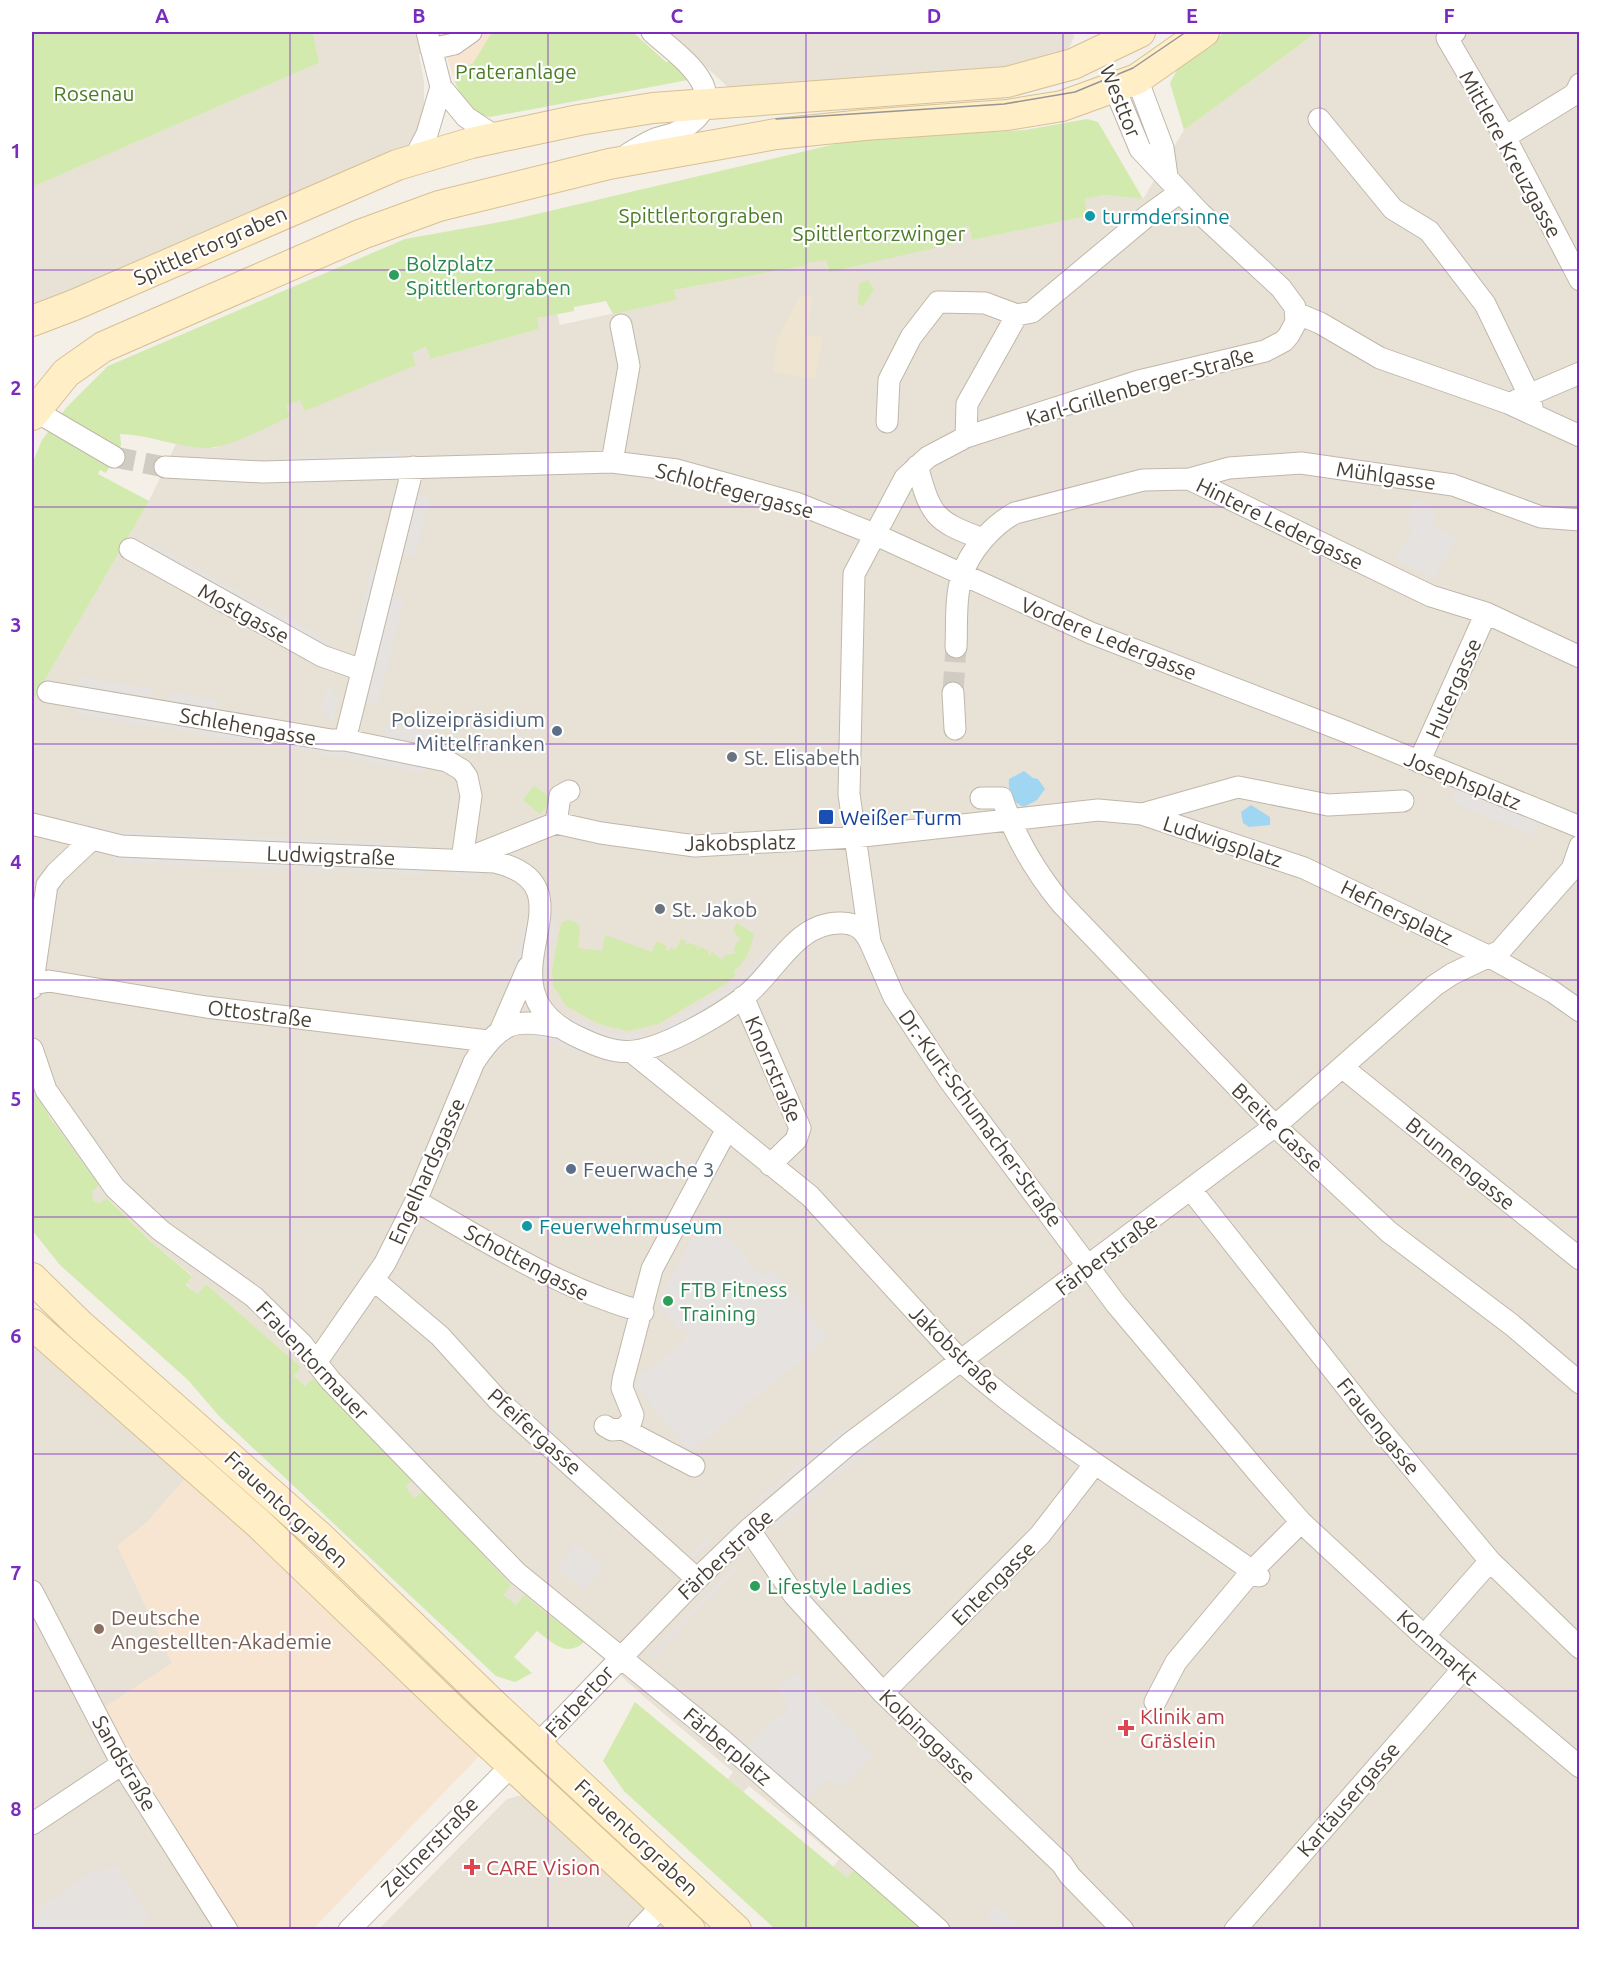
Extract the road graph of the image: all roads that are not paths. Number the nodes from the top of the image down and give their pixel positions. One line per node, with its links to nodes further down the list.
1 (471, 32): 6 (street)
2 (652, 32): 10 (street)
3 (1204, 32): 7 (main road)
4 (1455, 32): 13 (street, Mittlere Kreuzgasse)
5 (1116, 37): 7 (main road, Westtor); 10 (main road, Spittlertorgraben)
6 (429, 40): 9 (street)
7 (1126, 84): 15 (main road); 16 (street, Westtor)
8 (1580, 84): 13 (street)
9 (441, 87): 12 (street); 14 (street)
10 (705, 103): 12 (main road, Spittlertorgraben); 15 (street)
11 (1319, 119): 23 (street)
12 (496, 137): 14 (main road, Spittlertorgraben)
13 (1505, 137): 17 (street, Mittlere Kreuzgasse)
14 (414, 159): 20 (main road, Spittlertorgraben)
15 (609, 164): 25 (main road)
16 (1173, 185): 18 (street, Westtor); 19 (street)
17 (1580, 280)
18 (1296, 314): 24 (street); 28 (street, Karl-Grillenberger-Straße)
19 (1017, 315): 26 (street); 28 (street)
20 (32, 321)
21 (621, 325): 30 (street)
22 (1580, 373): 23 (street)
23 (1530, 401): 24 (street)
24 (1508, 403): 27 (street)
25 (37, 414): 29 (street)
26 (887, 422)
27 (1580, 436)
28 (966, 437): 31 (street, Karl-Grillenberger-Straße)
29 (114, 457)
30 (612, 462): 33 (street, Schlotfegergasse); 36 (street, Schlotfegergasse)
31 (917, 466): 36 (street, Karl-Grillenberger-Straße); 37 (street)
32 (171, 467): 33 (street, Schlotfegergasse)
33 (413, 467): 43 (street)
34 (1189, 479): 35 (street, Mühlgasse); 37 (street, Hintere Ledergasse); 40 (street, Hintere Ledergasse)
35 (1580, 520)
36 (874, 534): 39 (street, Vordere Ledergasse); 59 (street, Dr.-Kurt-Schumacher-Straße)
37 (983, 539): 39 (street, Hintere Ledergasse)
38 (130, 549): 43 (street, Mostgasse)
39 (962, 576): 41 (street); 47 (street, Vordere Ledergasse)
40 (1486, 613): 42 (street, Hintere Ledergasse); 49 (street, Hutergasse)
41 (956, 647)
42 (1580, 657)
43 (362, 670): 48 (street)
44 (48, 692): 48 (street, Schlehengasse)
45 (953, 693): 46 (street)
46 (955, 729)
47 (1347, 732): 49 (street, Josephsplatz)
48 (345, 740): 62 (street, Schlehengasse)
49 (1419, 762): 58 (street, Josephsplatz)
50 (568, 791): 55 (street)
51 (981, 798): 57 (street)
52 (1403, 801): 53 (street, Josephsplatz)
53 (1328, 805): 54 (street, Ludwigsplatz)
54 (1142, 814): 57 (street, Ludwigsplatz); 63 (street, Ludwigsplatz)
55 (556, 823): 59 (street, Jakobsplatz); 62 (street)
56 (32, 824): 60 (street, Ludwigstraße)
57 (1012, 826): 59 (street, Ludwigsplatz); 75 (street, Breite Gasse)
58 (1580, 827)
59 (854, 837): 64 (street, Dr.-Kurt-Schumacher-Straße)
60 (91, 840): 62 (street, Ludwigstraße); 67 (street)
61 (1580, 846): 65 (street, Färberstraße)
62 (462, 860): 66 (street, Ludwigstraße)
63 (1304, 868): 65 (street, Hefnersplatz)
64 (870, 942): 68 (street); 81 (street, Dr.-Kurt-Schumacher-Straße)
65 (1490, 957): 69 (street, Hefnersplatz); 74 (street, Färberstraße)
66 (531, 959): 70 (street); 71 (street)
67 (32, 986): 71 (street, Ottostraße)
68 (743, 997): 73 (street); 77 (street, Knorrstraße)
69 (1580, 1011)
70 (557, 1027): 71 (street); 73 (street)
71 (494, 1035): 79 (street, Engelhardsgasse)
72 (32, 1049): 86 (street, Frauentormauer)
73 (632, 1052): 76 (street, Jakobstraße)
74 (1342, 1066): 75 (street, Färberstraße); 80 (street, Brunnengasse)
75 (1275, 1126): 78 (street, Färberstraße); 88 (street, Breite Gasse)
76 (728, 1129): 77 (street, Jakobstraße); 84 (street)
77 (771, 1165): 87 (street, Jakobstraße)
78 (1192, 1191): 81 (street, Färberstraße); 93 (street, Frauengasse)
79 (416, 1201): 83 (street, Engelhardsgasse); 84 (street, Schottengasse)
80 (1580, 1259)
81 (1089, 1268): 87 (street, Färberstraße); 91 (street, Dr.-Kurt-Schumacher-Straße)
82 (32, 1278): 103 (main road, Frauentorgraben)
83 (375, 1281): 86 (street, Engelhardsgasse); 95 (street, Pfeifergasse)
84 (642, 1312): 90 (street)
85 (32, 1324): 105 (main road, Frauentorgraben)
86 (316, 1361): 99 (street, Frauentormauer)
87 (962, 1362): 89 (street, Jakobstraße); 92 (street, Färberstraße)
88 (1580, 1383)
89 (1094, 1465): 94 (street, Jakobstraße); 101 (street, Entengasse)
90 (694, 1466)
91 (1301, 1522): 94 (street); 97 (street, Kornmarkt)
92 (749, 1529): 95 (street, Färberstraße); 101 (street, Kolpinggasse)
93 (1490, 1561): 97 (street); 98 (street, Frauengasse)
94 (1256, 1574): 102 (street)
95 (697, 1579): 99 (street, Färberstraße)
96 (32, 1592): 104 (street, Sandstraße)
97 (1424, 1636): 100 (street, Kornmarkt)
98 (1580, 1648)
99 (621, 1656): 103 (street, Färbertor); 114 (street, Färberplatz)
100 (1462, 1670): 106 (street, Kornmarkt); 116 (street, Kartäusergasse)
101 (883, 1693): 115 (street, Kolpinggasse)
102 (1155, 1702)
103 (537, 1745): 105 (main road); 113 (main road, Frauentorgraben)
104 (122, 1764): 107 (street); 109 (street, Sandstraße)
105 (512, 1765): 108 (main road, Frauentorgraben); 110 (street, Zeltnerstraße)
106 (1580, 1767)
107 (32, 1824)
108 (663, 1905): 111 (street); 112 (main road, Frauentorgraben)
109 (227, 1929)
110 (349, 1929)
111 (639, 1929)
112 (690, 1929)
113 (736, 1929)
114 (939, 1929)
115 (1123, 1929)
116 (1235, 1929)

